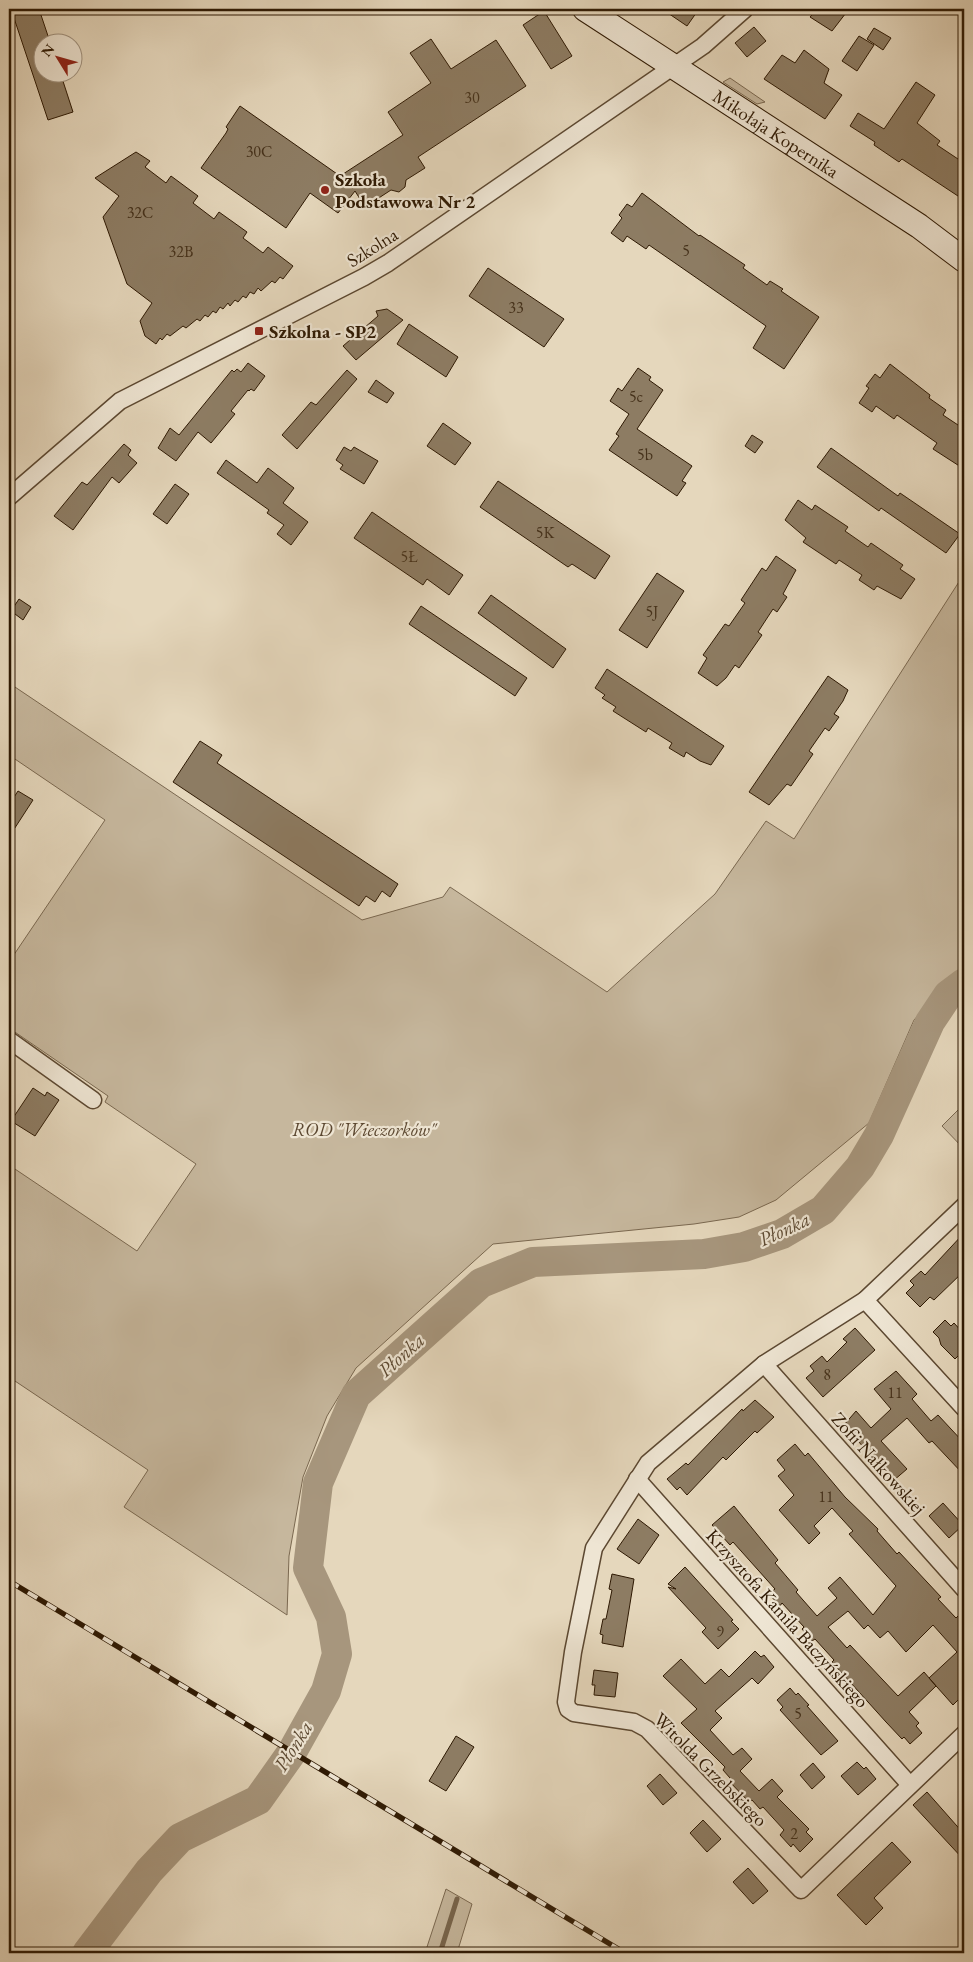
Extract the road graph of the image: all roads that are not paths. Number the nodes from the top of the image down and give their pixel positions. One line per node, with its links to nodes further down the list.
1 (586, 9): 3 (street, Mikołaja Kopernika)
2 (745, 9): 3 (street, Szkolna)
3 (675, 66): 4 (street, Mikołaja Kopernika); 5 (street, Szkolna)
4 (964, 260)
5 (9, 497)
6 (9, 1040): 7 (street)
7 (93, 1100)
8 (964, 1206): 9 (street)
9 (865, 1300): 10 (street); 11 (street)
10 (764, 1364): 12 (street); 13 (street, Zofii Nałkowskiej)
11 (964, 1408)
12 (637, 1479): 15 (street, Krzysztofa Kamila Baczyńskiego); 15 (street, Witolda Grzebskiego)
13 (964, 1589)
14 (964, 1734): 15 (street)
15 (910, 1785)

